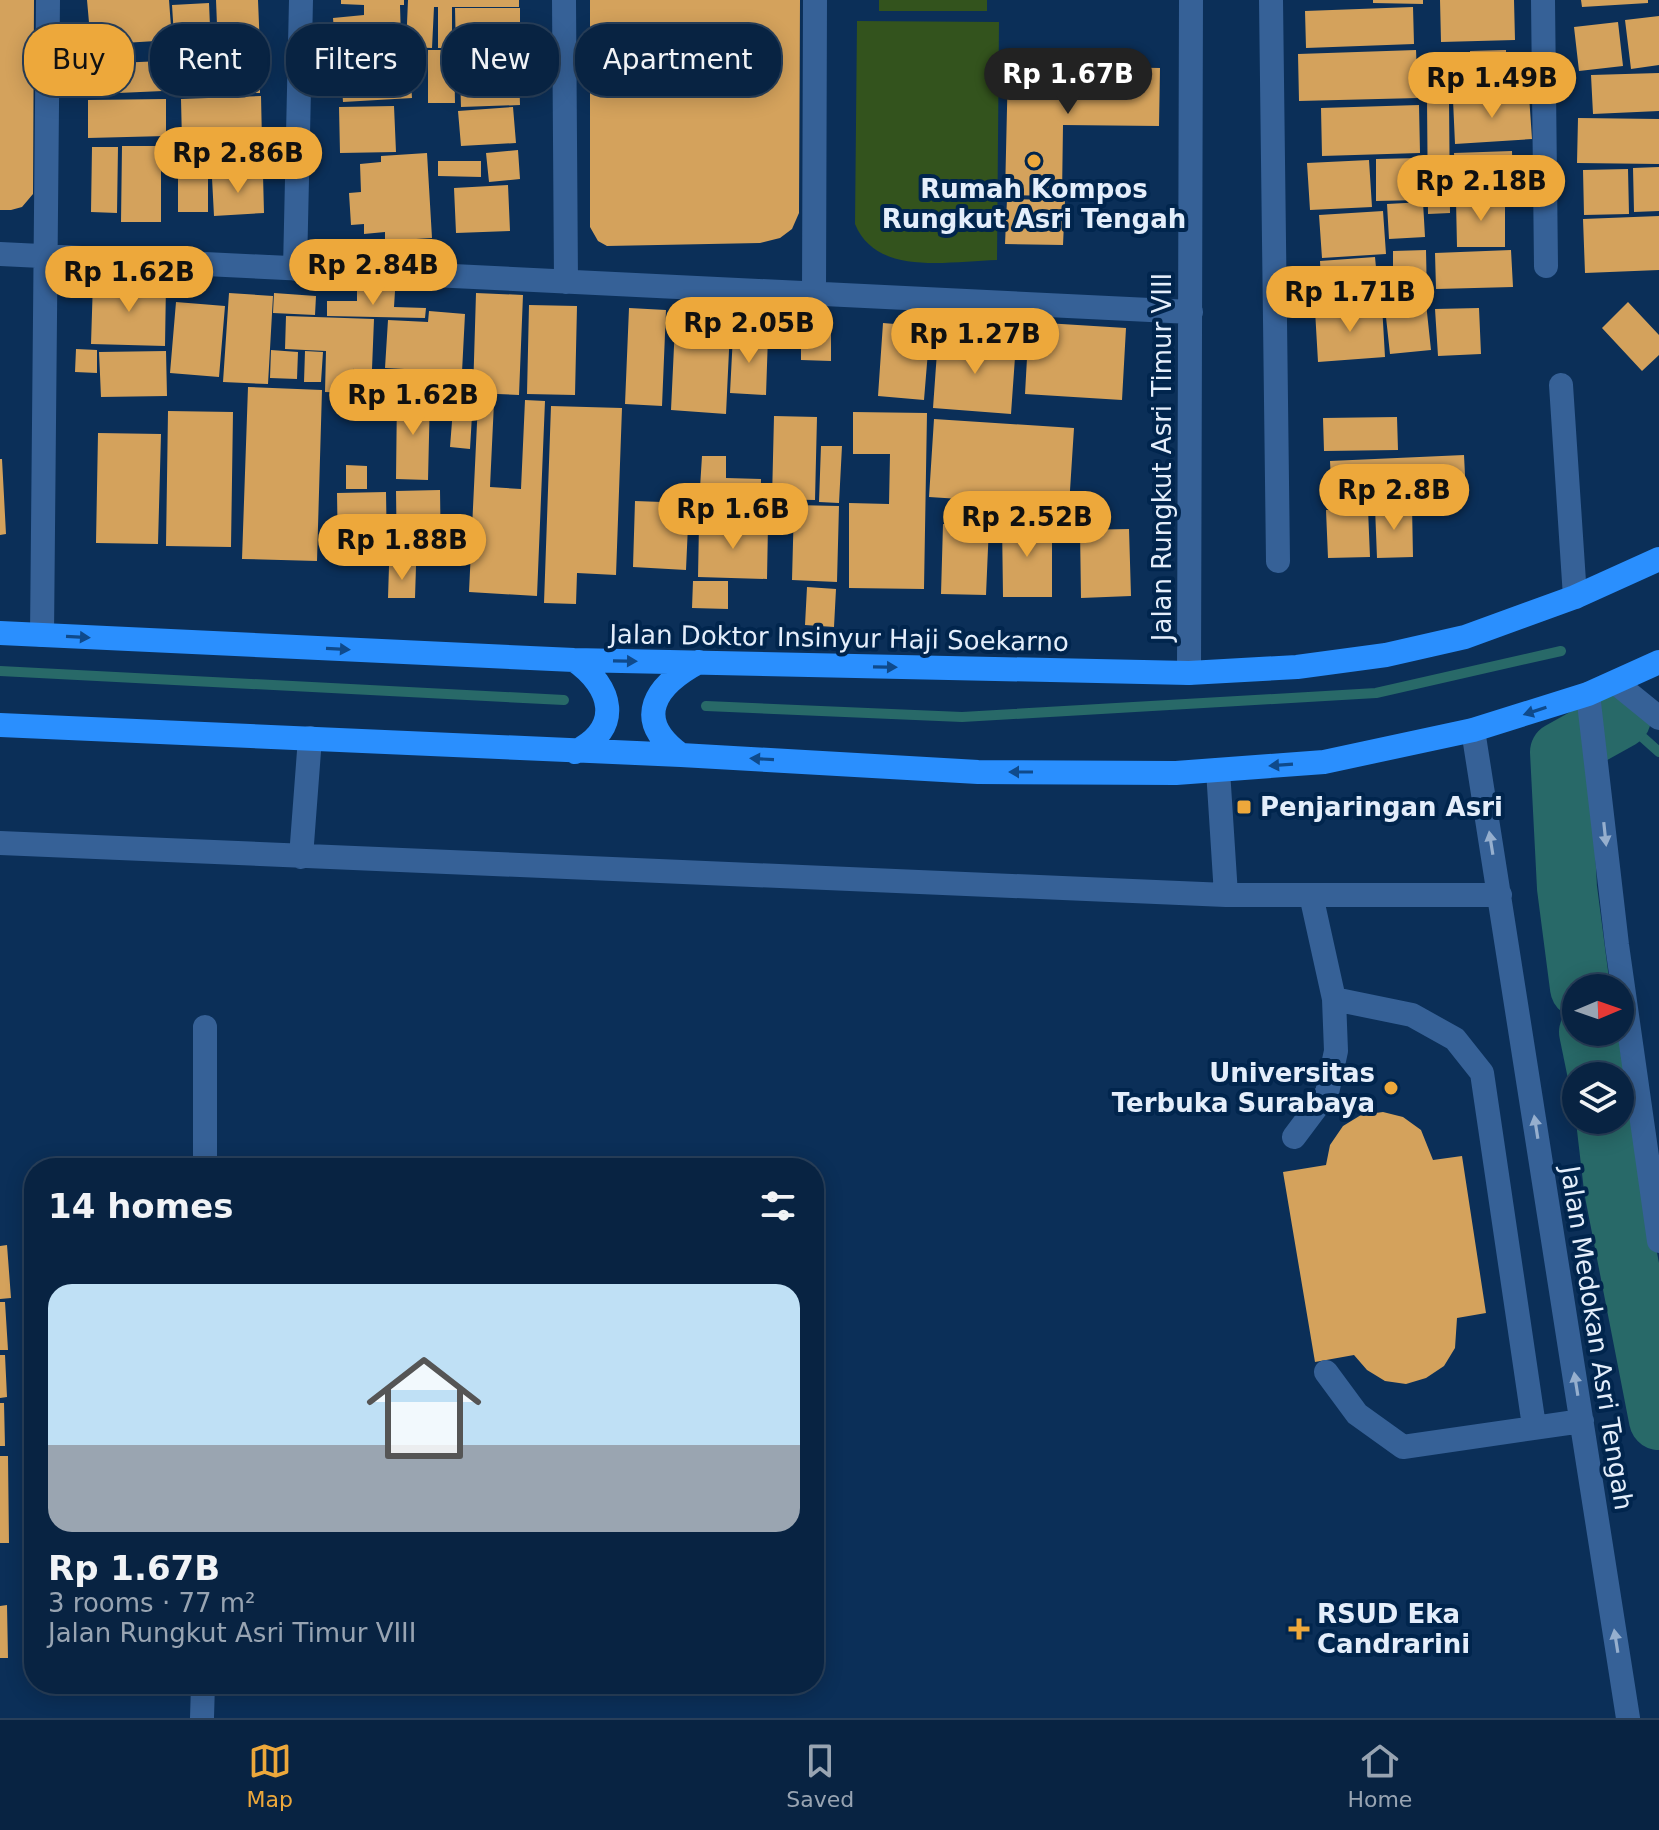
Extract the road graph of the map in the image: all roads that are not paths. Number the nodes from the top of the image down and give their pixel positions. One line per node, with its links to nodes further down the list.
1 (48, 0): 9 (street)
2 (301, 0): 11 (street)
3 (564, 0): 12 (street)
4 (815, 0): 13 (street)
5 (1191, 0): 14 (street, Jalan Rungkut Asri Timur VIII)
6 (1271, 0): 17 (street)
7 (1543, 0): 10 (street)
8 (0, 254): 9 (street)
9 (45, 256): 11 (street); 20 (street)
10 (1546, 266)
11 (295, 269): 12 (street)
12 (566, 282): 13 (street)
13 (814, 294): 14 (street)
14 (1191, 312): 24 (street, Jalan Rungkut Asri Timur VIII)
15 (1561, 385): 18 (street)
16 (1659, 559): 18 (main road, Jalan Doktor Insinyur Haji Soekarno)
17 (1278, 561)
18 (1575, 597): 24 (main road, Jalan Doktor Insinyur Haji Soekarno)
19 (0, 633): 20 (main road, Jalan Doktor Insinyur Haji Soekarno)
20 (42, 635): 21 (main road, Jalan Doktor Insinyur Haji Soekarno, one-way to 21)
21 (574, 660): 22 (main road, Jalan Doktor Insinyur Haji Soekarno, one-way to 22); 31 (main road)
22 (699, 662): 24 (main road, Jalan Doktor Insinyur Haji Soekarno, one-way to 24); 32 (main road)
23 (1659, 662): 25 (main road)
24 (1189, 673)
25 (1616, 683): 26 (main road); 27 (street)
26 (1588, 694): 29 (main road, one-way to 29); 43 (street, one-way to 43)
27 (1659, 718)
28 (0, 725): 30 (main road)
29 (1473, 730): 33 (main road, one-way to 33); 38 (street, Jalan Medokan Asri Tengah, one-way to 29)
30 (310, 738): 31 (main road); 35 (street)
31 (575, 752): 32 (main road)
32 (681, 755): 33 (main road, one-way to 32)
33 (1218, 770): 36 (street)
34 (0, 843): 35 (street)
35 (301, 857): 36 (street)
36 (1226, 895): 37 (street)
37 (1311, 895): 38 (street); 39 (street)
38 (1500, 895): 45 (street, Jalan Medokan Asri Tengah, one-way to 38)
39 (1334, 999): 41 (street); 46 (street)
40 (205, 1027): 42 (street)
41 (1294, 1137)
42 (205, 1158)
43 (1659, 1241)
44 (1326, 1372): 46 (street)
45 (1582, 1421): 46 (street); 49 (street, Jalan Medokan Asri Tengah, one-way to 45)
46 (1534, 1426)
47 (203, 1694): 48 (street)
48 (202, 1718)
49 (1628, 1718)

